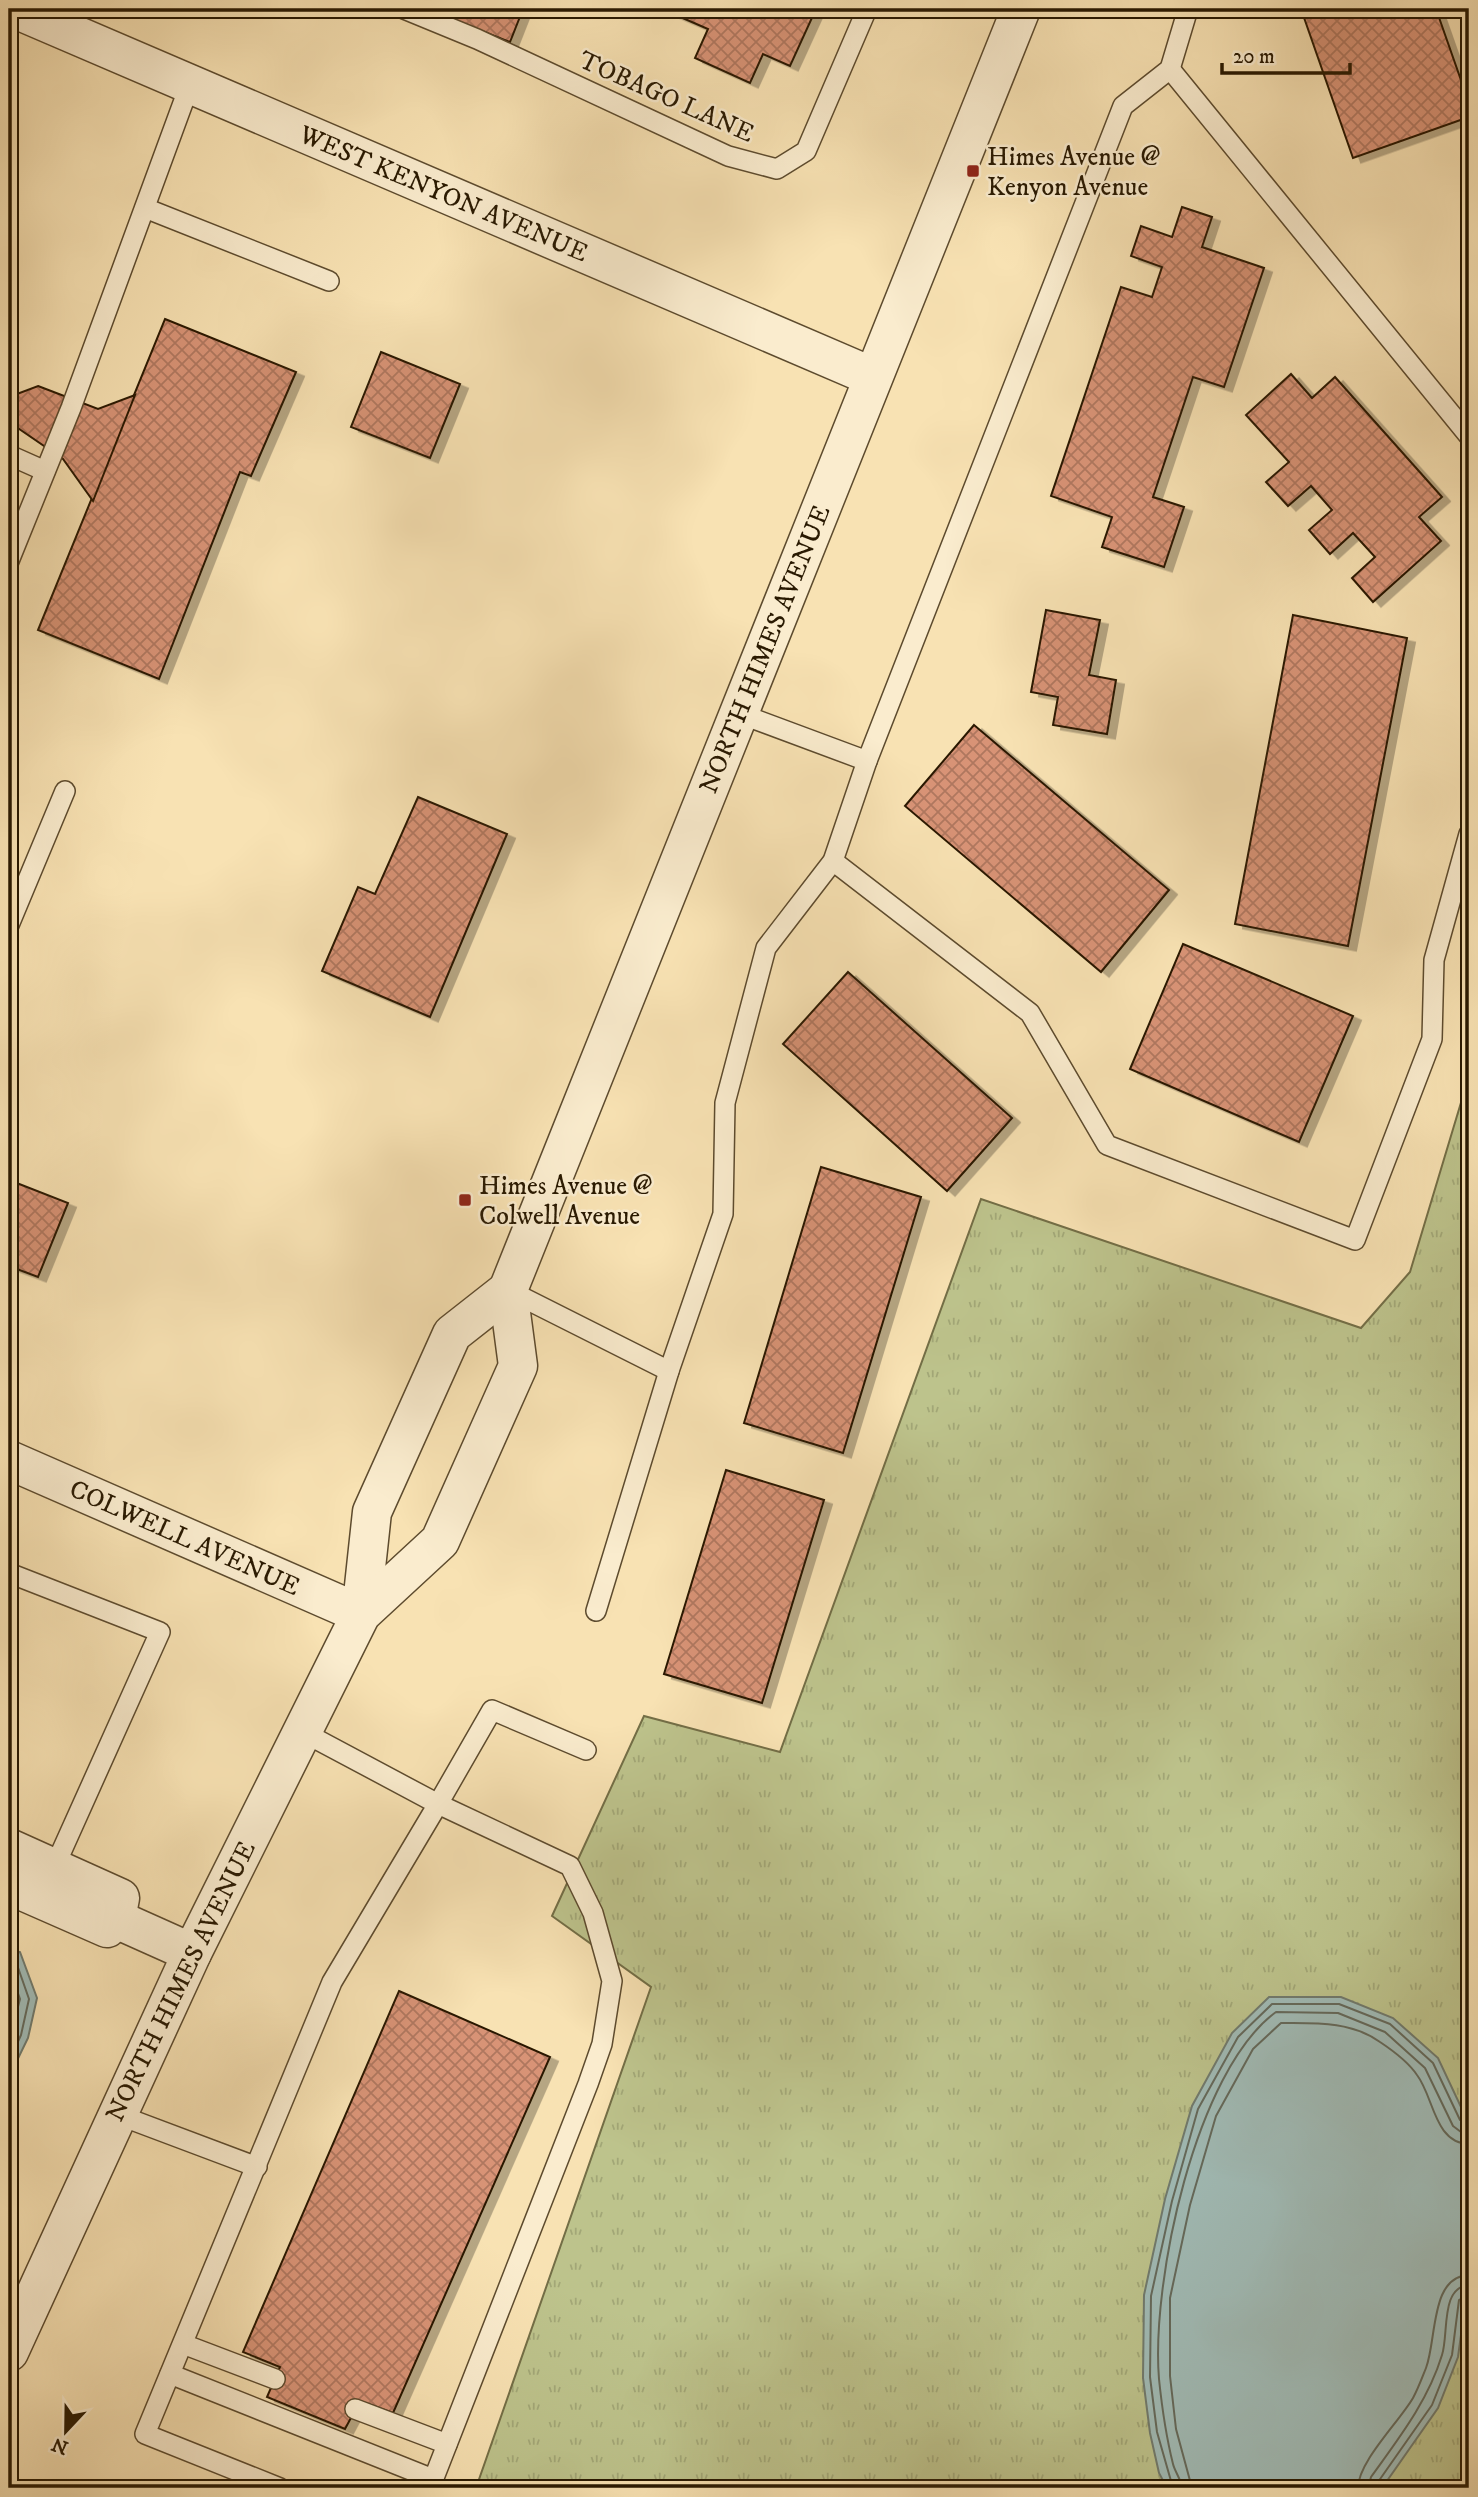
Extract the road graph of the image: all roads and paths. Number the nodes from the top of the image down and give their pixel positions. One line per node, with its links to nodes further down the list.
1 (15, 9): 7 (street, WEST KENYON AVENUE)
2 (404, 9): 3 (lane, TOBAGO LANE)
3 (867, 9)
4 (1021, 9): 10 (street, NORTH HIMES AVENUE)
5 (1188, 9): 6 (lane)
6 (1170, 69): 11 (lane); 16 (lane)
7 (190, 84): 8 (lane); 10 (street, WEST KENYON AVENUE)
8 (145, 208): 9 (lane); 13 (lane)
9 (328, 281)
10 (873, 377): 15 (street, NORTH HIMES AVENUE)
11 (1469, 436)
12 (9, 455): 13 (lane)
13 (45, 471): 14 (lane)
14 (9, 561)
15 (738, 713): 16 (lane); 21 (street, NORTH HIMES AVENUE)
16 (867, 761): 19 (lane)
17 (65, 791): 20 (lane)
18 (1469, 834): 19 (lane)
19 (833, 861): 22 (lane)
20 (9, 925)
21 (508, 1290): 22 (lane); 26 (street, NORTH HIMES AVENUE); 26 (street, NORTH HIMES AVENUE)
22 (669, 1371): 25 (lane)
23 (9, 1460): 26 (street, COLWELL AVENUE)
24 (9, 1573): 31 (lane)
25 (596, 1611)
26 (361, 1614): 27 (street, NORTH HIMES AVENUE)
27 (301, 1731): 29 (lane); 34 (street, NORTH HIMES AVENUE)
28 (586, 1750): 29 (lane)
29 (438, 1804): 36 (lane); 42 (lane)
30 (9, 1848): 31 (street)
31 (54, 1868): 33 (street)
32 (9, 1885): 33 (street)
33 (117, 1919): 34 (street)
34 (192, 1953): 35 (street, NORTH HIMES AVENUE)
35 (116, 2114): 36 (lane); 38 (street, NORTH HIMES AVENUE)
36 (257, 2167): 37 (lane)
37 (183, 2344): 39 (lane); 40 (lane)
38 (9, 2352)
39 (170, 2374): 43 (lane); 44 (lane)
40 (275, 2379)
41 (355, 2410): 42 (lane)
42 (447, 2444): 43 (lane)
43 (431, 2484)
44 (280, 2488)

